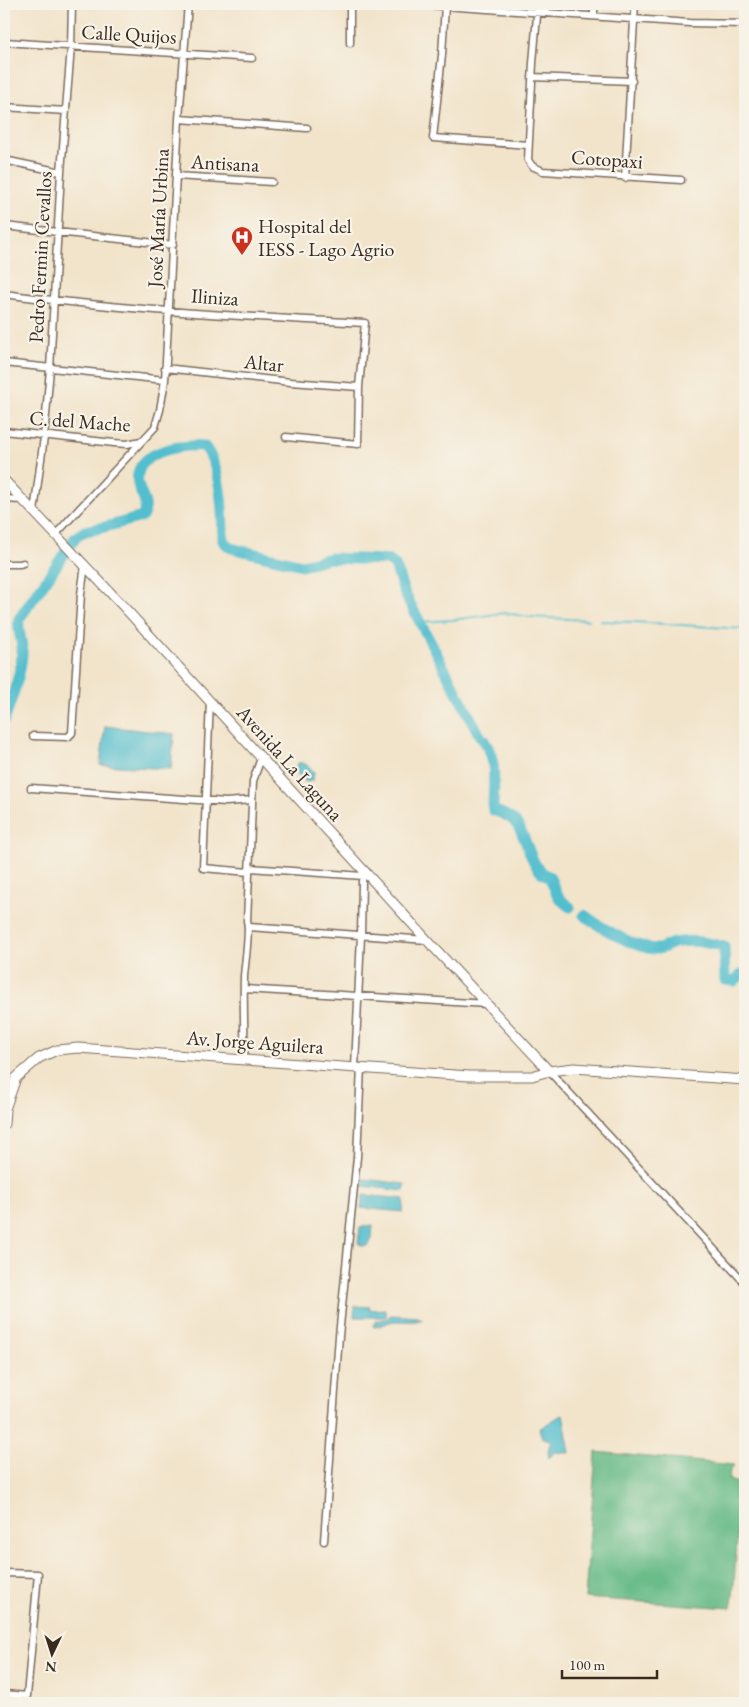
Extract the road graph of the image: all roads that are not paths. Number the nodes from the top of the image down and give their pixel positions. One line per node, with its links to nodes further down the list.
1 (72, 4): 15 (street, Pedro Fermin Cevallos)
2 (188, 4): 16 (street, José María Urbina)
3 (350, 4): 14 (street)
4 (416, 4): 8 (street)
5 (538, 4): 9 (street)
6 (594, 4): 10 (street)
7 (635, 4): 11 (street)
8 (445, 5): 9 (street); 24 (street)
9 (538, 12): 10 (street); 18 (street)
10 (594, 15): 11 (street)
11 (634, 18): 12 (street); 19 (street)
12 (745, 24)
13 (4, 42): 15 (street, Calle Quijos)
14 (350, 43)
15 (71, 46): 16 (street, Calle Quijos); 21 (street, Pedro Fermin Cevallos)
16 (184, 53): 17 (street, Calle Quijos); 22 (street, José María Urbina)
17 (252, 58)
18 (532, 77): 19 (street); 24 (street)
19 (632, 82): 28 (street)
20 (4, 107): 21 (street)
21 (66, 111): 26 (street, Pedro Fermin Cevallos)
22 (179, 120): 23 (street); 27 (street, José María Urbina)
23 (307, 128)
24 (528, 145): 28 (street, Cotopaxi)
25 (4, 160): 26 (street)
26 (61, 172): 32 (street, Pedro Fermin Cevallos)
27 (176, 176): 30 (street, Antisana); 33 (street, José María Urbina)
28 (626, 178): 29 (street, Cotopaxi)
29 (681, 180)
30 (272, 182)
31 (4, 226): 32 (street)
32 (58, 233): 33 (street); 35 (street, Pedro Fermin Cevallos)
33 (172, 245): 36 (street, José María Urbina)
34 (4, 294): 35 (street, Iliniza)
35 (54, 301): 36 (street, Iliniza); 39 (street, Pedro Fermin Cevallos)
36 (170, 310): 38 (street, José María Urbina); 41 (street, Iliniza)
37 (4, 363): 39 (street)
38 (165, 368): 40 (street, José María Urbina); 41 (street, Altar)
39 (50, 369): 40 (street); 44 (street, Pedro Fermin Cevallos)
40 (165, 380): 43 (street, José María Urbina)
41 (359, 386): 45 (street)
42 (4, 431): 44 (street, C. del Mache)
43 (150, 432): 46 (street, C. del Mache)
44 (44, 437): 46 (street, C. del Mache); 50 (street, Pedro Fermin Cevallos)
45 (286, 438)
46 (142, 441): 51 (street)
47 (4, 480): 49 (street, Avenida La Laguna)
48 (4, 498): 49 (street)
49 (22, 500): 50 (street, Avenida La Laguna)
50 (34, 512): 51 (street, Avenida La Laguna)
51 (59, 538): 54 (street, Avenida La Laguna)
52 (23, 563): 53 (street)
53 (4, 564)
54 (85, 565): 55 (street, Avenida La Laguna); 56 (street)
55 (210, 701): 57 (street, Avenida La Laguna); 59 (street)
56 (33, 736)
57 (261, 758): 60 (street); 62 (street, Avenida La Laguna)
58 (31, 788): 59 (street)
59 (205, 799): 60 (street); 61 (street)
60 (252, 800): 61 (street)
61 (249, 870): 62 (street); 63 (street)
62 (365, 874): 64 (street); 65 (street, Avenida La Laguna)
63 (249, 927): 64 (street); 66 (street)
64 (362, 936): 65 (street); 67 (street)
65 (427, 940): 68 (street, Avenida La Laguna)
66 (244, 989): 67 (street); 69 (street)
67 (359, 996): 68 (street); 70 (street)
68 (487, 1004): 71 (street, Avenida La Laguna)
69 (244, 1059): 70 (street, Av. Jorge Aguilera); 73 (street, Av. Jorge Aguilera)
70 (358, 1067): 71 (street, Av. Jorge Aguilera); 75 (street)
71 (549, 1071): 72 (street, Av. Jorge Aguilera); 74 (street)
72 (745, 1080)
73 (4, 1124)
74 (745, 1283)
75 (324, 1541)
76 (4, 1573): 77 (street)
77 (4, 1694)

